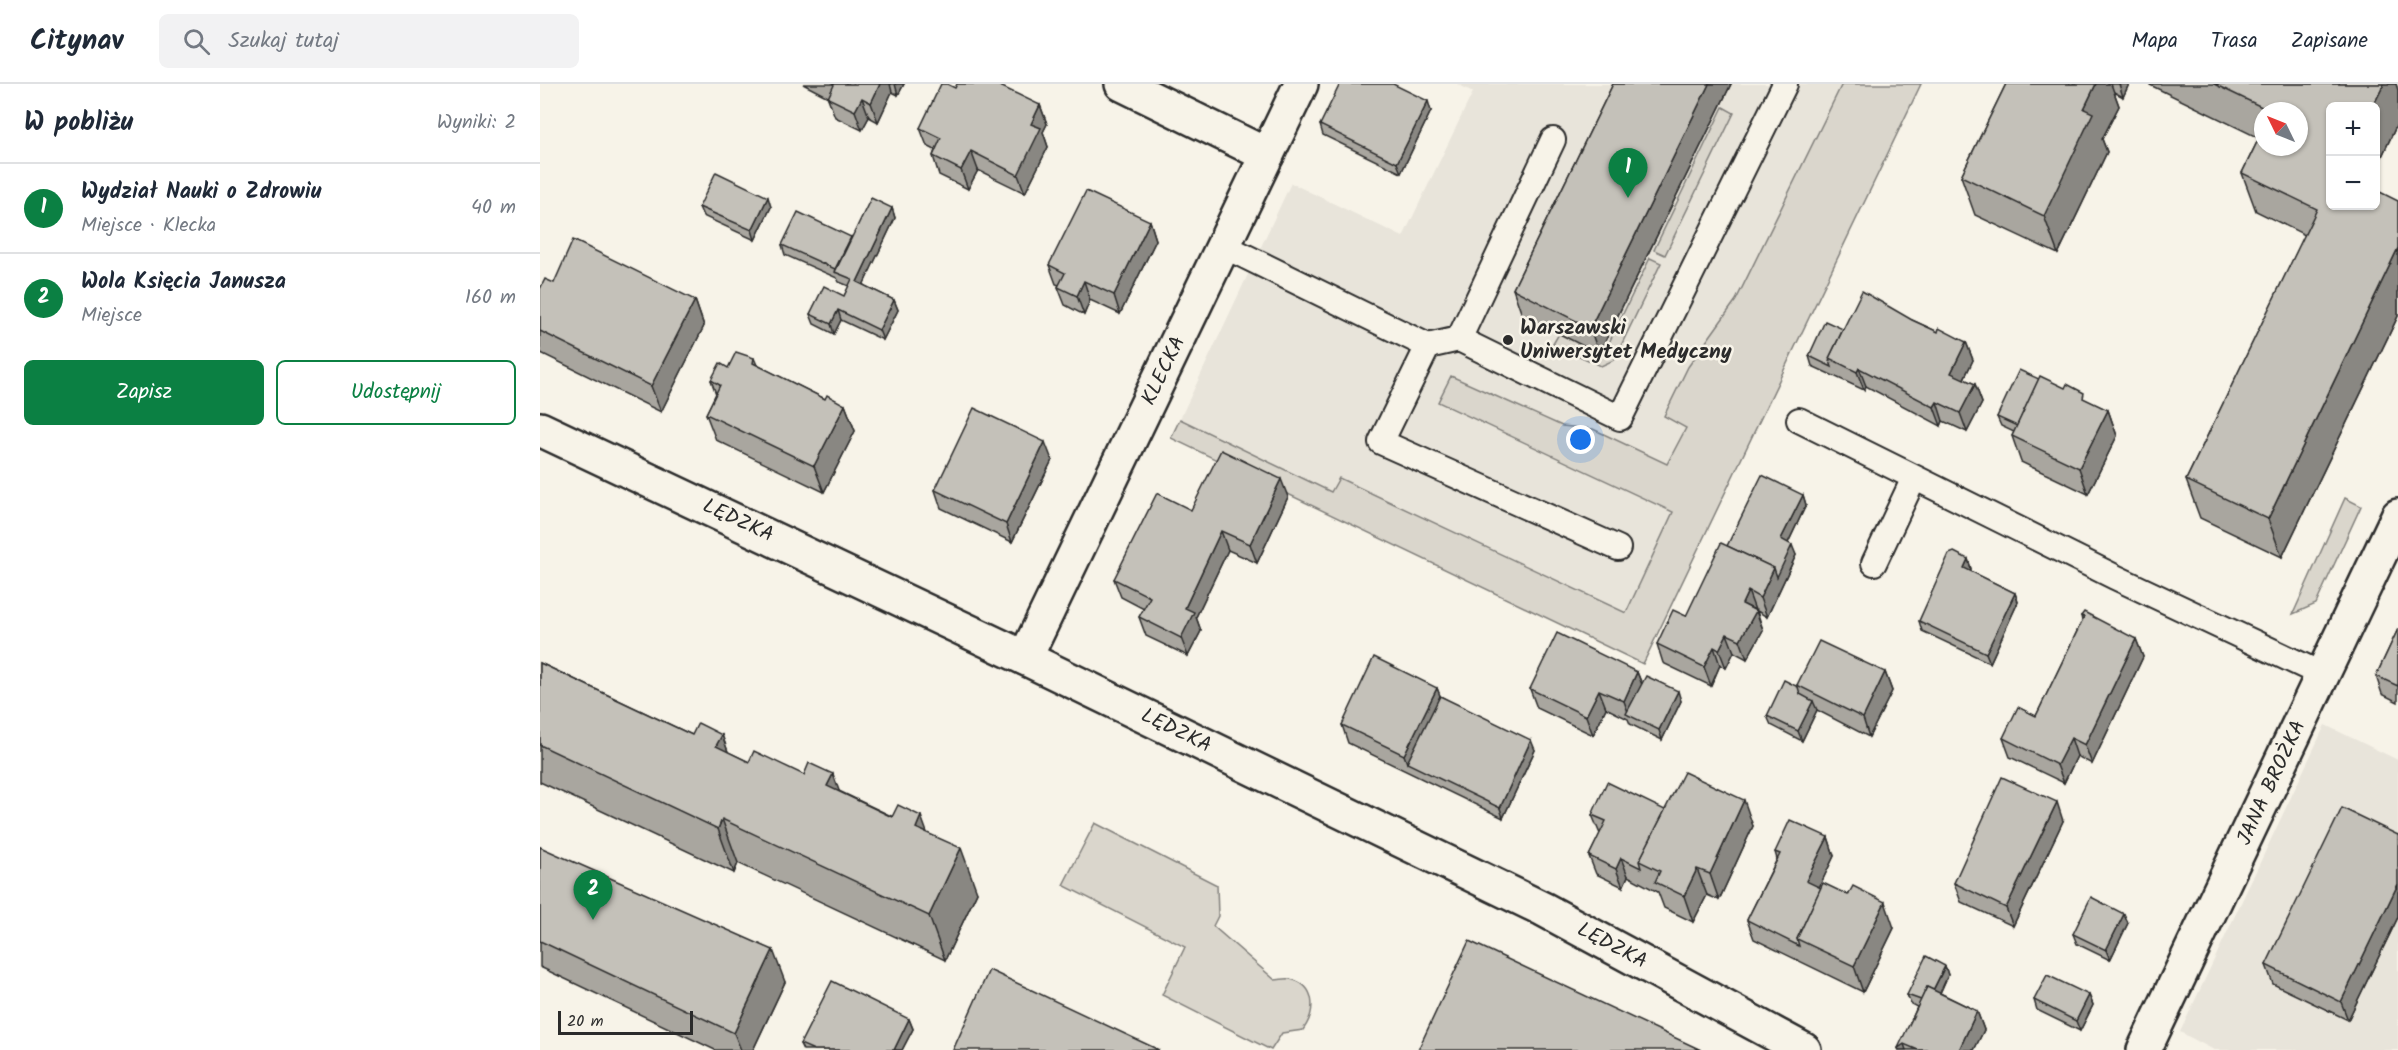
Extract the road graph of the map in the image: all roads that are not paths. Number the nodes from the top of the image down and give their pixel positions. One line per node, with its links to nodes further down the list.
1 (1122, 84): 5 (street)
2 (1301, 84): 5 (street, KLECKA)
3 (1785, 84): 7 (lane)
4 (1553, 140): 7 (lane)
5 (1267, 155): 6 (street, KLECKA)
6 (1224, 246): 8 (lane); 15 (street, KLECKA)
7 (1458, 339): 8 (lane)
8 (1428, 346): 13 (lane)
9 (1799, 420): 11 (lane)
10 (540, 429): 15 (street, LĘDZKA)
11 (1914, 478): 14 (lane); 16 (lane)
12 (2396, 523): 16 (street, JANA BROŻKA)
13 (1618, 548)
14 (1874, 563)
15 (1025, 658): 17 (street, LĘDZKA)
16 (2323, 675): 18 (street, JANA BROŻKA)
17 (1804, 1050)
18 (2144, 1050)

